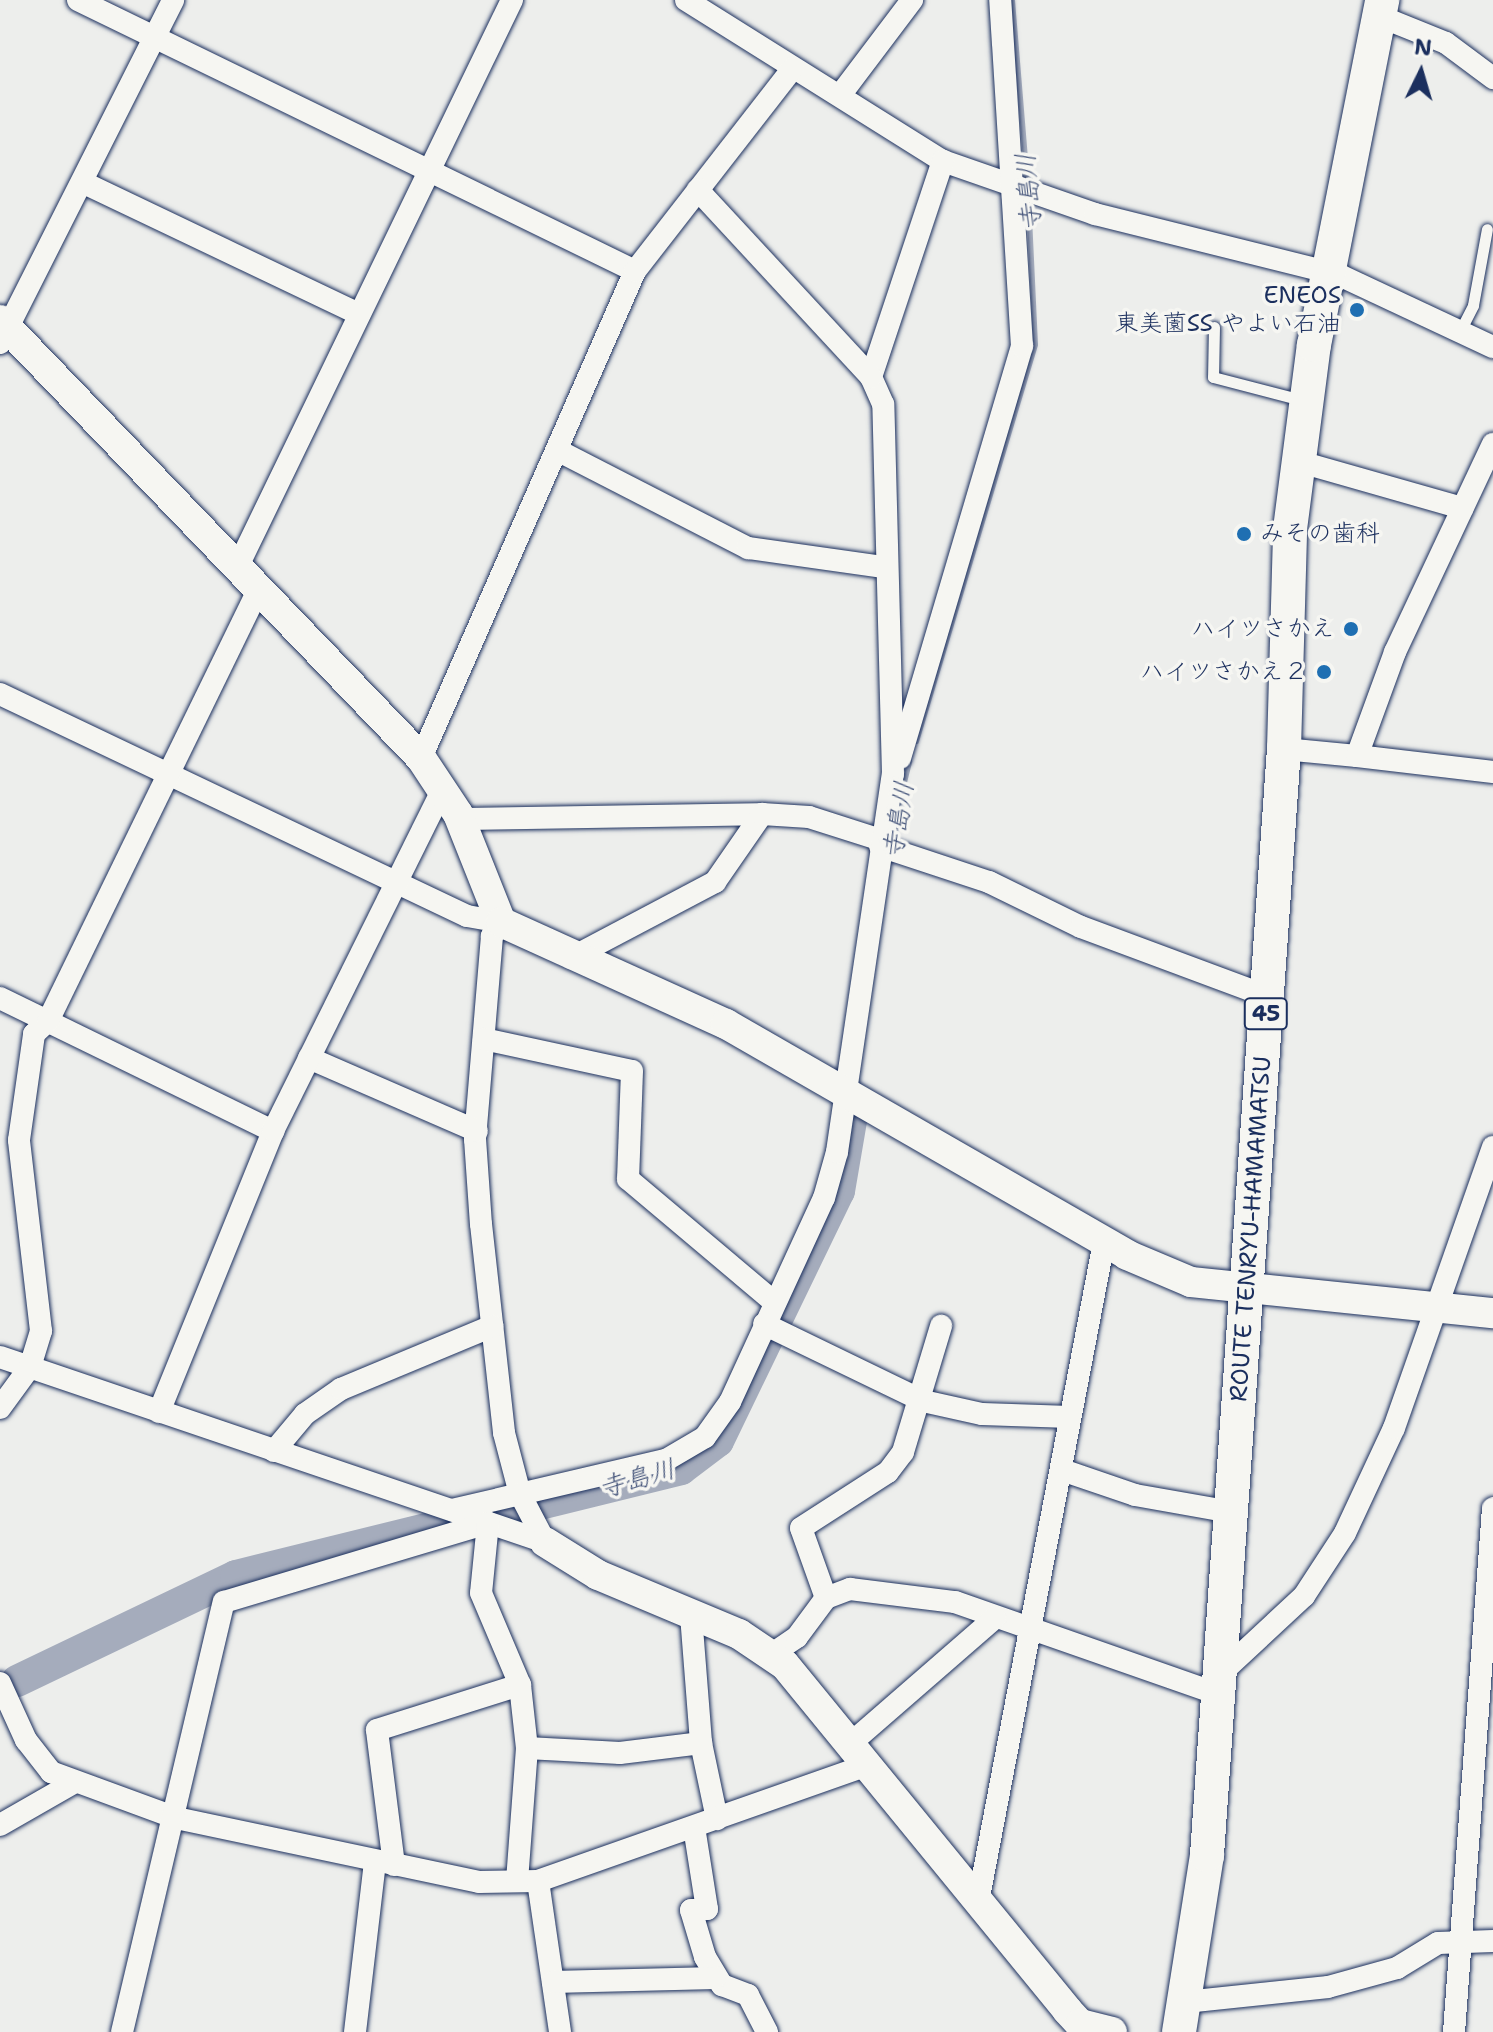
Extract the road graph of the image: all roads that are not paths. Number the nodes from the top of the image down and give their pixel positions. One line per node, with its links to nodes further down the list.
1 (78, 0): 8 (street)
2 (173, 0): 8 (street)
3 (512, 0): 13 (street)
4 (686, 0): 9 (street)
5 (912, 0): 11 (street)
6 (1000, 0): 15 (street)
7 (1380, 8): 10 (street); 19 (main road, ROUTE TENRYU-HAMAMATSU / 45)
8 (155, 37): 13 (street); 14 (street)
9 (793, 68): 11 (street); 16 (street)
10 (1493, 78)
11 (841, 94): 12 (street)
12 (943, 161): 15 (street); 25 (street)
13 (429, 171): 18 (street); 20 (street)
14 (82, 182): 20 (street); 22 (street)
15 (1024, 189): 19 (street); 40 (street)
16 (698, 190): 18 (street); 25 (street)
17 (1487, 229): 23 (lane)
18 (635, 271): 28 (street)
19 (1328, 272): 23 (street); 26 (main road, ROUTE TENRYU-HAMAMATSU / 45)
20 (359, 314): 31 (street)
21 (1214, 327): 26 (lane)
22 (3, 331): 31 (street)
23 (1460, 331): 24 (street)
24 (1493, 347)
25 (871, 377): 32 (street)
26 (1306, 402): 29 (main road, ROUTE TENRYU-HAMAMATSU / 45)
27 (1493, 444): 30 (street)
28 (557, 450): 32 (street); 37 (street)
29 (1297, 461): 30 (street); 35 (main road, ROUTE TENRYU-HAMAMATSU / 45)
30 (1462, 508): 36 (street)
31 (238, 566): 33 (street)
32 (884, 567): 40 (street)
33 (259, 588): 37 (street); 39 (street)
34 (0, 694): 39 (street)
35 (1284, 749): 36 (street); 48 (main road, ROUTE TENRYU-HAMAMATSU / 45)
36 (1357, 756): 38 (street)
37 (421, 758): 41 (street)
38 (1493, 772)
39 (164, 774): 45 (street); 50 (street)
40 (893, 774): 44 (street)
41 (441, 792): 43 (street); 45 (street)
42 (762, 814): 43 (street); 44 (street); 47 (street)
43 (460, 819): 46 (street)
44 (886, 846): 48 (street); 53 (street)
45 (396, 884): 46 (street); 52 (street)
46 (501, 922): 47 (street); 51 (street)
47 (571, 958): 53 (street)
48 (1267, 996): 58 (main road, ROUTE TENRYU-HAMAMATSU / 45)
49 (0, 998): 50 (street)
50 (48, 1021): 54 (street); 66 (street)
51 (484, 1039): 55 (street); 59 (street)
52 (309, 1058): 54 (street); 55 (street)
53 (851, 1093): 57 (street); 59 (street)
54 (273, 1131): 69 (street)
55 (477, 1131): 62 (street)
56 (1493, 1147): 60 (street)
57 (1104, 1242): 58 (street); 70 (street)
58 (1247, 1294): 60 (street); 76 (main road, ROUTE TENRYU-HAMAMATSU / 45)
59 (774, 1302): 64 (street)
60 (1435, 1309): 61 (street); 85 (street)
61 (1493, 1313)
62 (492, 1326): 71 (street); 73 (street)
63 (941, 1326): 67 (street)
64 (771, 1327): 67 (street); 73 (street)
65 (0, 1357): 66 (street)
66 (30, 1367): 68 (street); 69 (street)
67 (923, 1401): 70 (street); 79 (street)
68 (0, 1408)
69 (159, 1412): 71 (street)
70 (1070, 1417): 72 (street)
71 (274, 1451): 75 (street)
72 (1062, 1470): 76 (street); 82 (street)
73 (520, 1494): 75 (street); 78 (street)
74 (1493, 1508): 98 (street)
75 (452, 1510): 77 (street)
76 (1231, 1512): 85 (main road, ROUTE TENRYU-HAMAMATSU / 45)
77 (488, 1523): 78 (street); 86 (street); 91 (street)
78 (545, 1542): 80 (street)
79 (826, 1598): 81 (street); 83 (street)
80 (691, 1615): 83 (street); 87 (street)
81 (995, 1618): 82 (street); 89 (street)
82 (1031, 1631): 85 (street); 97 (street)
83 (772, 1654): 89 (street)
84 (0, 1683): 90 (street)
85 (1219, 1684): 102 (main road, ROUTE TENRYU-HAMAMATSU / 45)
86 (520, 1685): 88 (street); 95 (street)
87 (701, 1743): 88 (street); 92 (street)
88 (527, 1748): 96 (street)
89 (859, 1754): 92 (street); 97 (street)
90 (75, 1782): 91 (street); 93 (street)
91 (176, 1818): 95 (street); 104 (street)
92 (717, 1819): 94 (street)
93 (0, 1825)
94 (694, 1827): 96 (street); 100 (street)
95 (384, 1863): 96 (street); 105 (street)
96 (527, 1881): 101 (street)
97 (979, 1897): 103 (street)
98 (1461, 1941): 99 (street); 102 (street); 108 (street)
99 (1493, 1941)
100 (715, 1978): 101 (street); 107 (street)
101 (553, 1982): 106 (street)
102 (1182, 2017)
103 (1094, 2030)
104 (122, 2032)
105 (355, 2032)
106 (560, 2032)
107 (767, 2032)
108 (1454, 2032)

